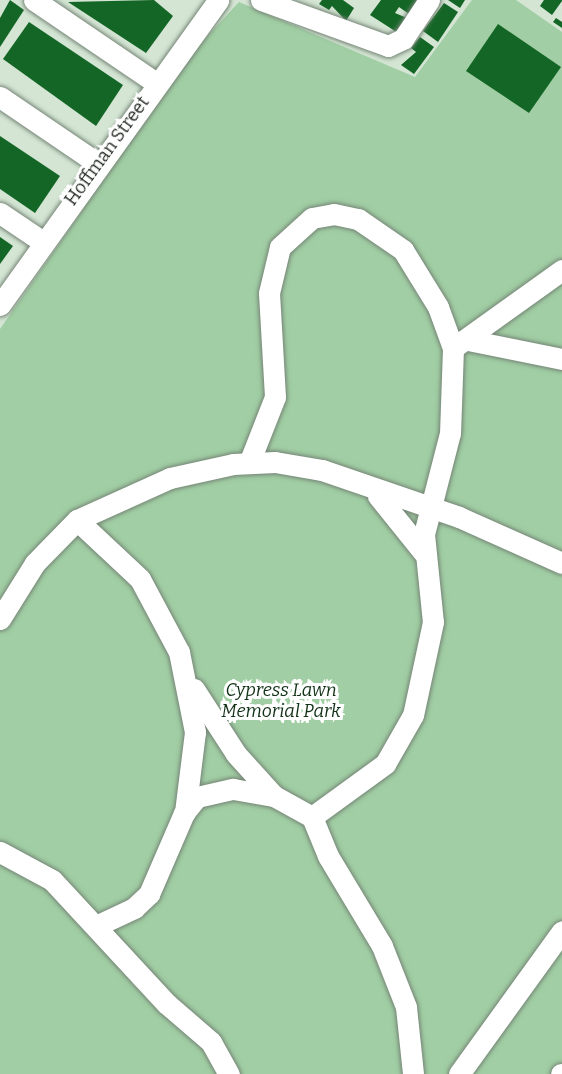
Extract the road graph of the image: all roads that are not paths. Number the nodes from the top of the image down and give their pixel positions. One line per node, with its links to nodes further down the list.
1 (34, 0): 6 (street)
2 (261, 0): 5 (street)
3 (429, 0): 5 (street)
4 (214, 1): 6 (street, Hoffman Street)
5 (301, 6)
6 (156, 83): 8 (street, Hoffman Street)
7 (0, 97): 8 (street)
8 (97, 163): 10 (street, Hoffman Street)
9 (0, 213): 10 (street)
10 (43, 242): 12 (street, Hoffman Street)
11 (562, 270): 13 (street)
12 (0, 305)
13 (460, 344): 14 (street); 15 (street); 17 (street)
14 (562, 359)
15 (249, 463): 16 (street); 18 (street)
16 (358, 482): 17 (street); 19 (street)
17 (432, 508): 19 (street); 20 (street)
18 (77, 520): 21 (street); 22 (street)
19 (425, 556): 25 (street)
20 (562, 563)
21 (0, 619)
22 (184, 666): 23 (street); 24 (street)
23 (274, 796): 24 (street); 25 (street)
24 (184, 813): 27 (street)
25 (312, 818): 32 (street)
26 (0, 852): 27 (street)
27 (98, 925): 31 (street)
28 (562, 931): 30 (street)
29 (562, 952): 30 (street)
30 (541, 962): 33 (street)
31 (230, 1074)
32 (413, 1074)
33 (459, 1074)

